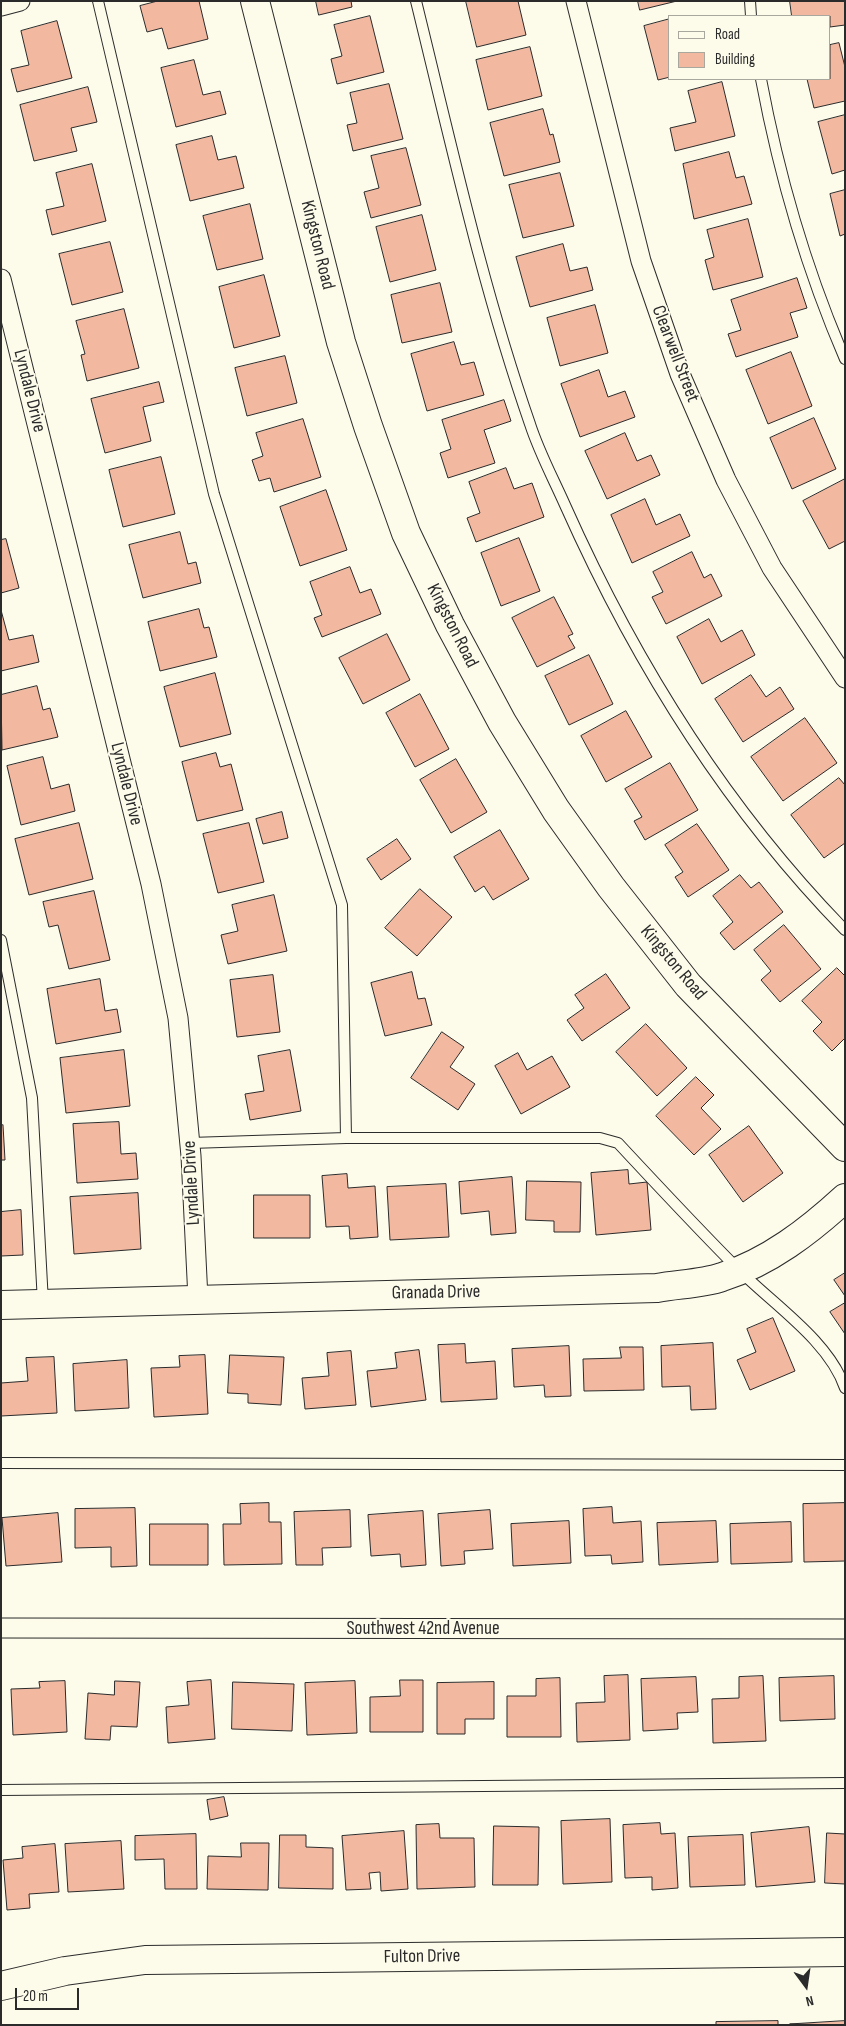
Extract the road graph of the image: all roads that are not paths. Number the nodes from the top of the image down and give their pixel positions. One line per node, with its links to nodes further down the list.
1 (20, 1): 7 (street)
2 (98, 1): 15 (lane)
3 (255, 1): 17 (street, Kingston Road)
4 (416, 1): 13 (lane)
5 (576, 1): 12 (street, Clearwell Street)
6 (750, 1): 8 (lane)
7 (1, 6)
8 (752, 15)
9 (761, 80): 11 (lane)
10 (1, 279): 16 (street, Lyndale Drive)
11 (845, 359)
12 (845, 678)
13 (845, 930)
14 (1, 940): 21 (lane)
15 (346, 1138): 16 (lane); 19 (lane)
16 (190, 1143): 20 (street, Lyndale Drive)
17 (845, 1147)
18 (845, 1198): 19 (street, Granada Drive)
19 (739, 1270): 20 (street, Granada Drive); 23 (lane)
20 (198, 1299): 21 (street, Granada Drive)
21 (43, 1304): 22 (street, Granada Drive)
22 (1, 1305)
23 (845, 1388)
24 (1, 1462): 25 (lane)
25 (845, 1465)
26 (1, 1628): 27 (street, Southwest 42nd Avenue)
27 (845, 1630)
28 (845, 1783): 29 (lane)
29 (1, 1790)
30 (845, 1952): 31 (street, Fulton Drive)
31 (1, 1986)

